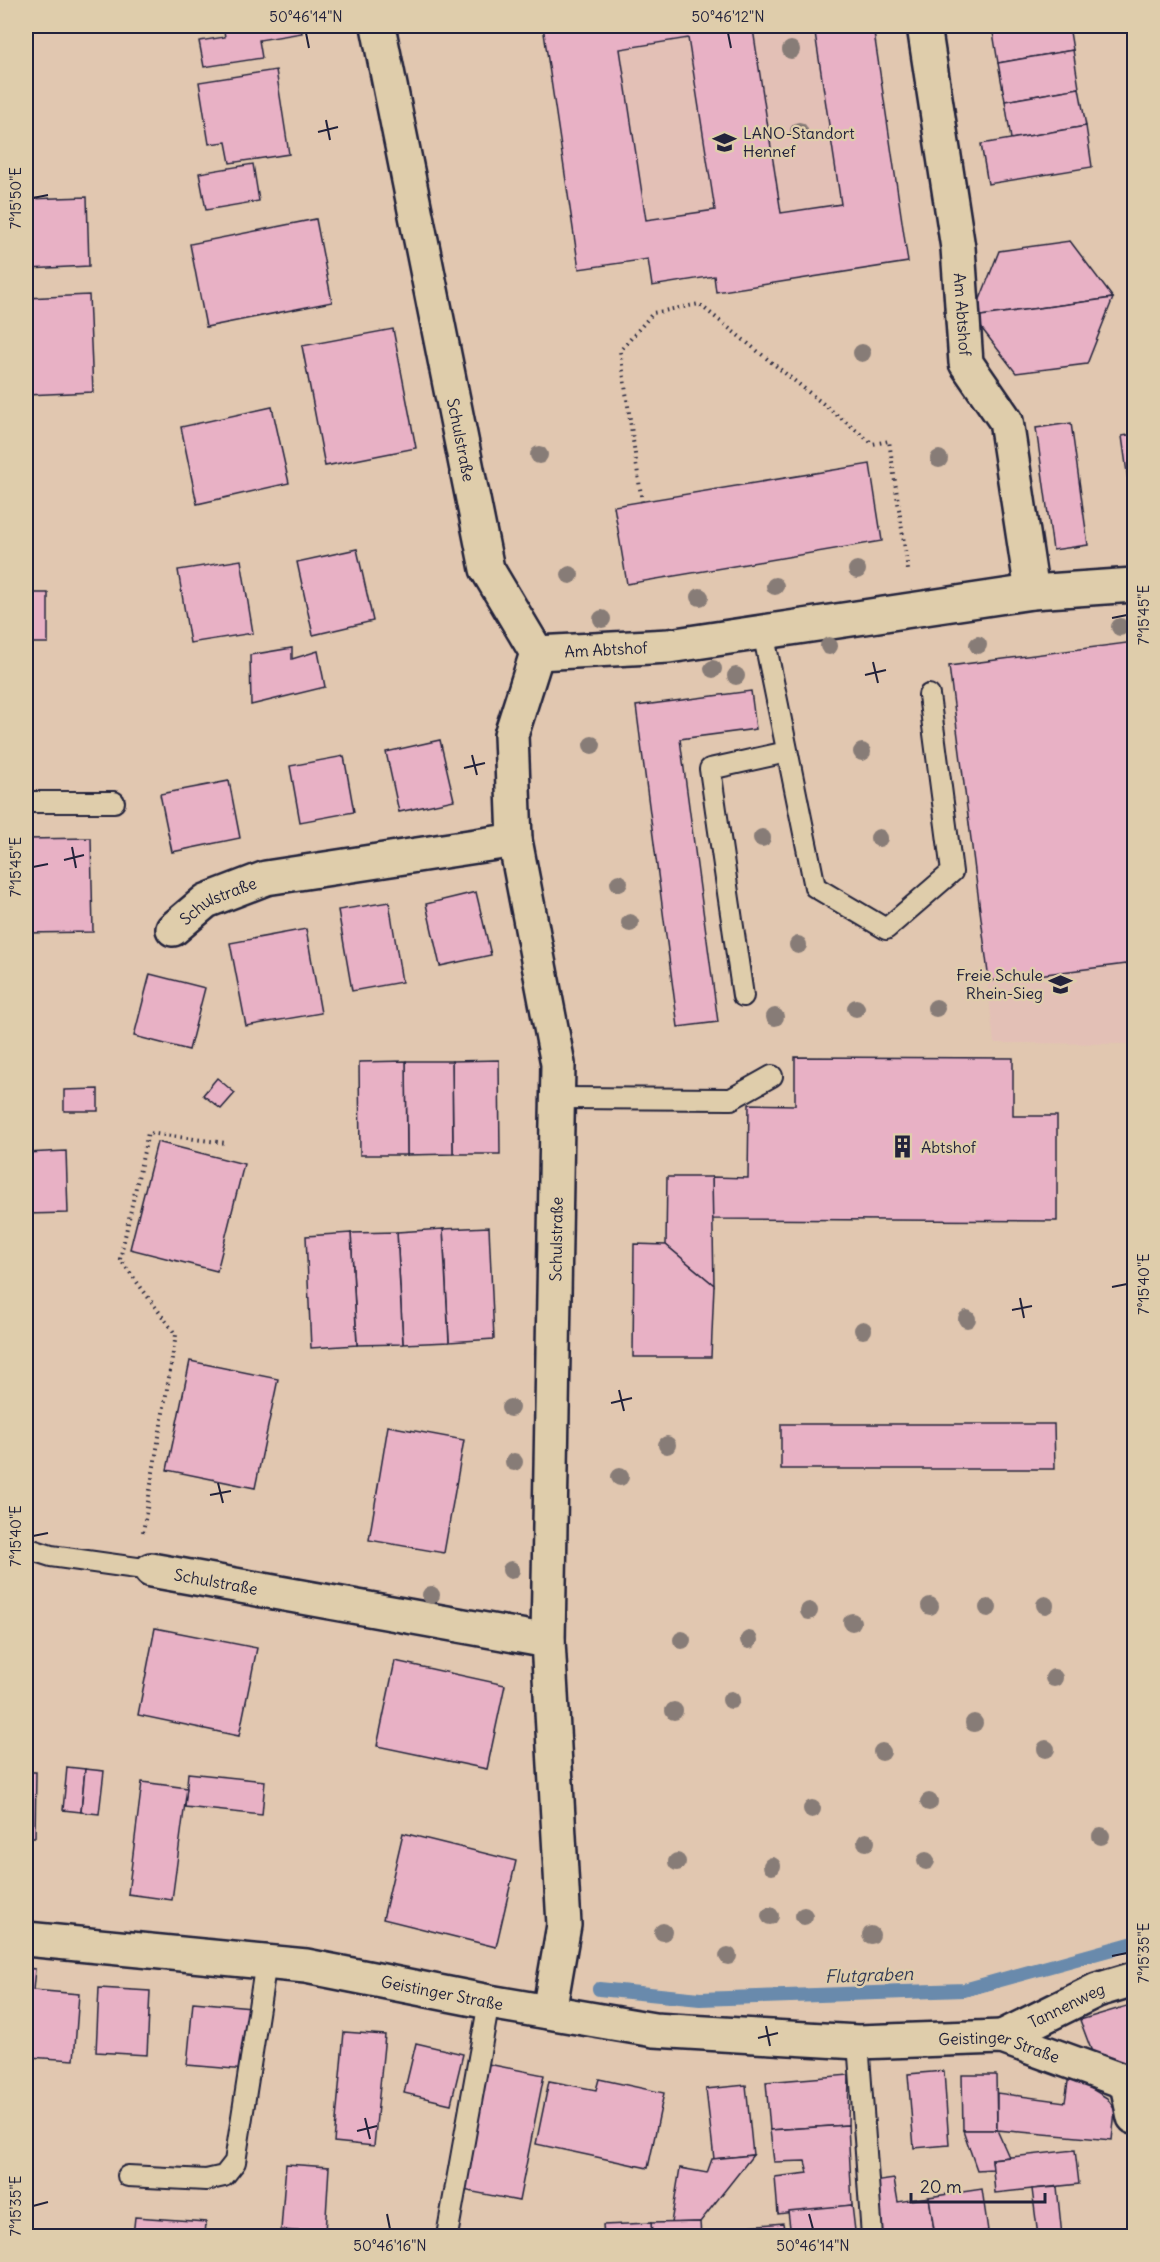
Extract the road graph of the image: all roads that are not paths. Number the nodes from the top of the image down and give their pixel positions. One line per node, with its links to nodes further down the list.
1 (378, 26): 6 (street, Schulstraße)
2 (924, 26): 4 (street, Am Abtshof)
3 (1134, 585): 4 (street, Am Abtshof)
4 (1032, 592): 5 (street, Am Abtshof)
5 (764, 632): 6 (street, Am Abtshof); 8 (lane)
6 (537, 653): 11 (street, Schulstraße)
7 (929, 695): 8 (lane)
8 (787, 752): 13 (lane)
9 (26, 802): 10 (lane)
10 (114, 802)
11 (515, 840): 12 (street, Schulstraße); 15 (street, Schulstraße)
12 (173, 929)
13 (743, 996)
14 (772, 1076): 15 (lane)
15 (559, 1098): 18 (street, Schulstraße)
16 (26, 1548): 17 (lane, Schulstraße)
17 (144, 1569): 18 (street, Schulstraße)
18 (548, 1641): 23 (street, Schulstraße)
19 (26, 1939): 20 (street, Geistinger Straße)
20 (266, 1962): 22 (street, Geistinger Straße); 28 (lane)
21 (1134, 1979): 24 (street, Tannenweg)
22 (489, 2002): 23 (street, Geistinger Straße); 29 (lane)
23 (549, 2012): 25 (street, Geistinger Straße)
24 (1002, 2037): 25 (street, Geistinger Straße); 26 (street, Geistinger Straße)
25 (858, 2042): 30 (lane)
26 (1131, 2085): 27 (street)
27 (1134, 2117)
28 (128, 2176)
29 (447, 2236)
30 (872, 2236)

